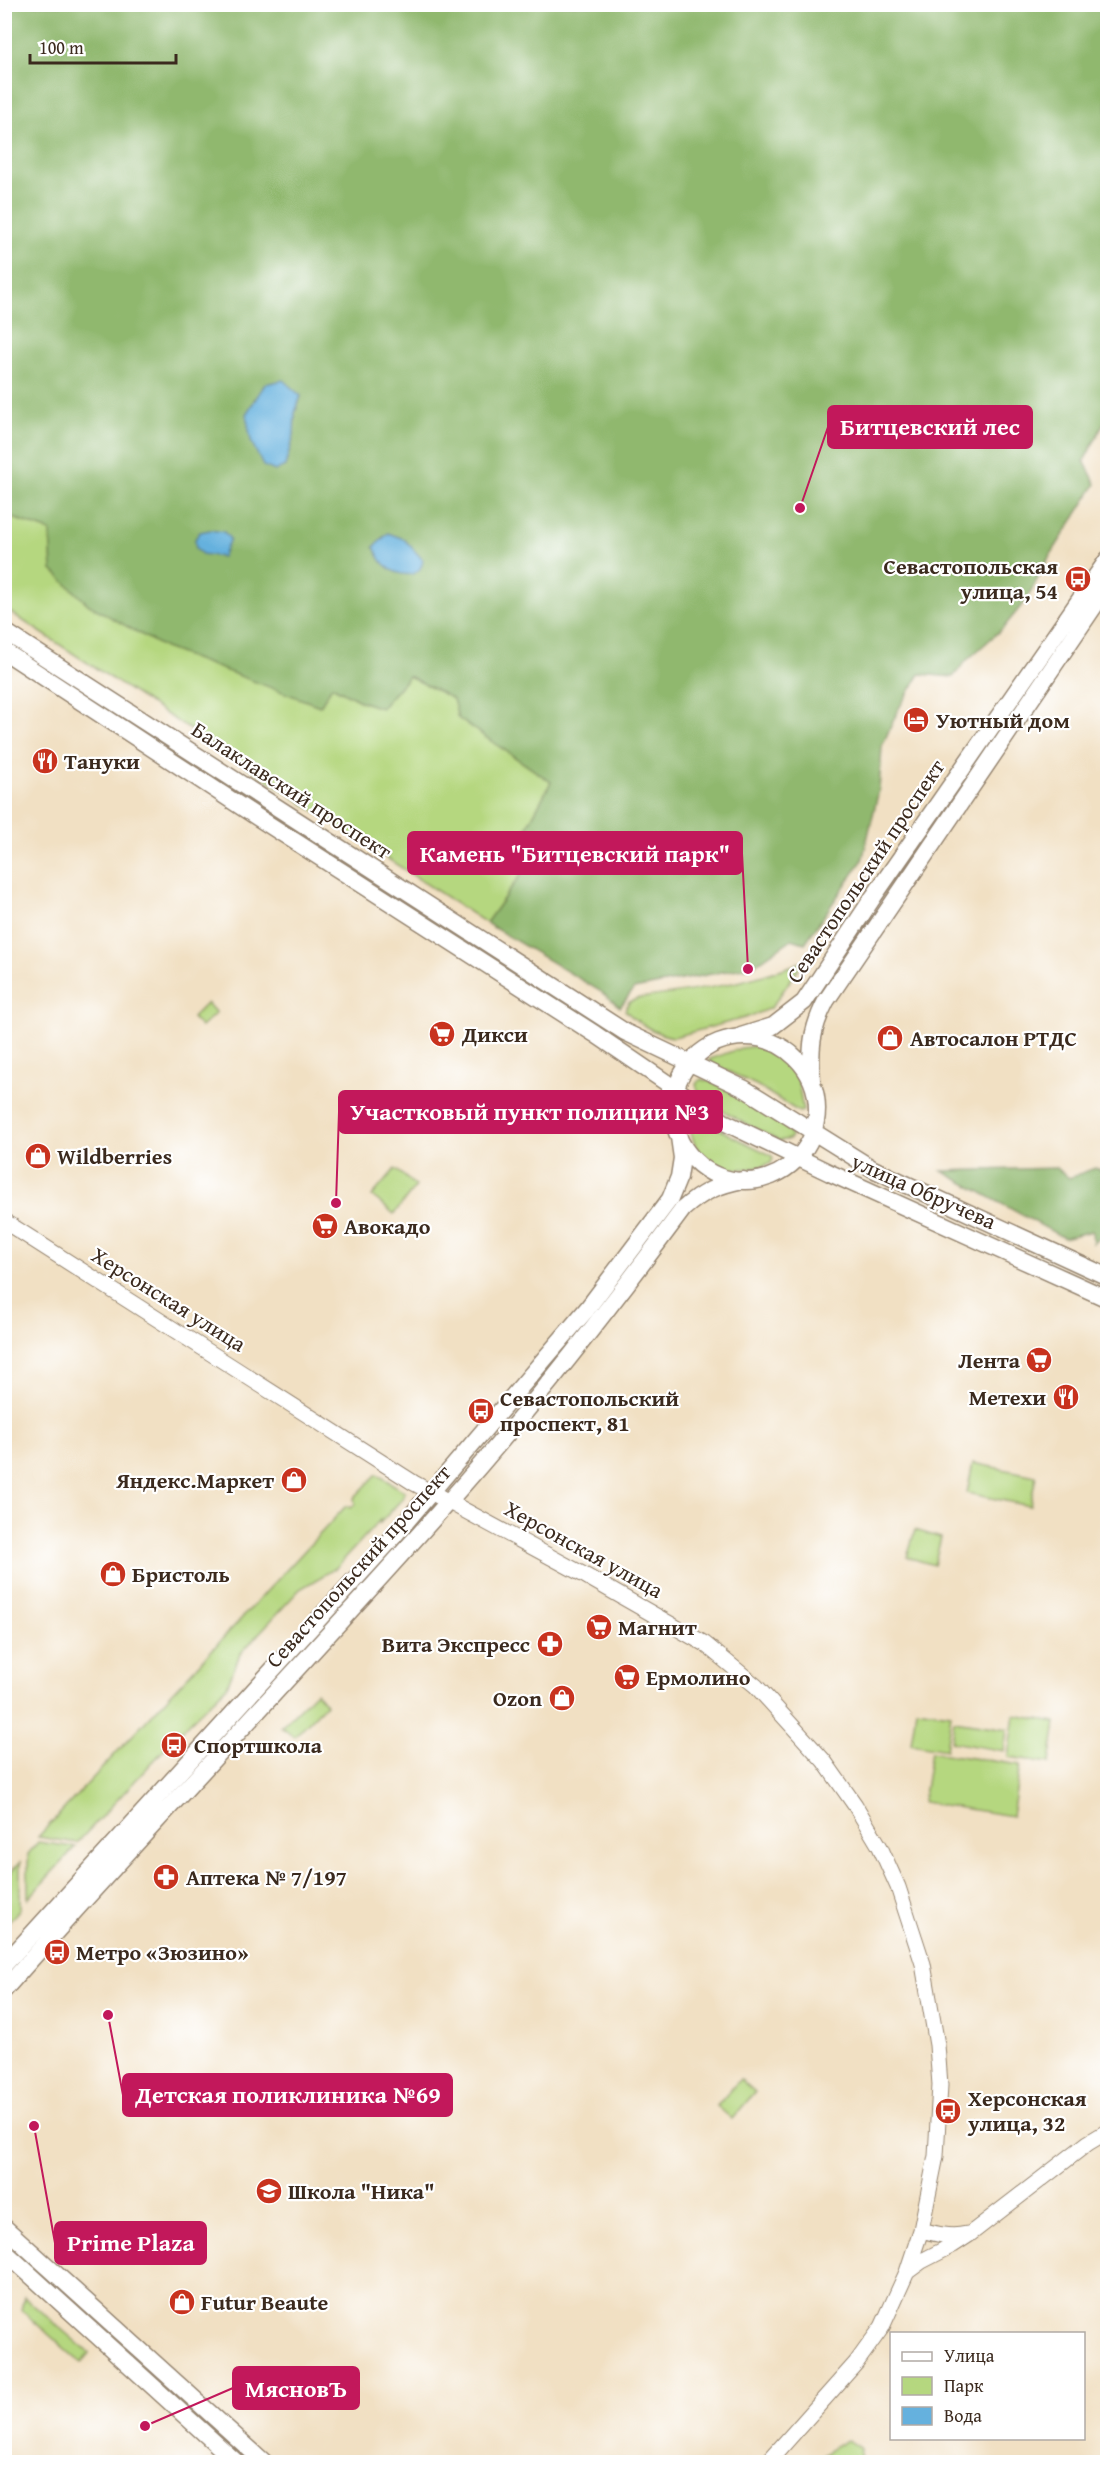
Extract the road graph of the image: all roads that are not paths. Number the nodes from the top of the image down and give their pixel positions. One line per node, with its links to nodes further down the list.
1 (1107, 559): 5 (main road, Севастопольский проспект)
2 (1107, 586): 7 (main road, Севастопольский проспект)
3 (4, 631): 6 (main road, Балаклавский проспект)
4 (4, 651): 9 (main road, Балаклавский проспект)
5 (741, 1036): 6 (main road, Севастопольский проспект); 7 (main road)
6 (687, 1063): 8 (main road, Балаклавский проспект); 9 (main road)
7 (812, 1080): 11 (main road, Севастопольский проспект)
8 (745, 1089): 11 (main road, улица Обручева)
9 (676, 1091): 10 (main road, Балаклавский проспект); 12 (main road, Севастопольский проспект)
10 (724, 1122): 13 (main road, улица Обручева)
11 (813, 1131): 13 (main road); 16 (main road, улица Обручева)
12 (679, 1137): 14 (main road); 18 (main road, Севастопольский проспект)
13 (798, 1158): 14 (main road, Севастопольский проспект); 17 (main road, улица Обручева)
14 (743, 1180): 19 (main road, Севастопольский проспект)
15 (4, 1221): 18 (street, Херсонская улица)
16 (1107, 1277)
17 (1107, 1299)
18 (432, 1491): 19 (street, Херсонская улица); 20 (main road, Севастопольский проспект)
19 (449, 1501): 21 (main road, Севастопольский проспект); 24 (street, Херсонская улица)
20 (4, 1965)
21 (4, 1990)
22 (1107, 2131): 25 (street)
23 (4, 2227): 29 (main road)
24 (921, 2230): 25 (street); 27 (street, Херсонская улица)
25 (970, 2234): 27 (street)
26 (4, 2251): 28 (main road)
27 (908, 2272): 30 (street, Херсонская улица)
28 (236, 2463)
29 (264, 2463)
30 (768, 2463)

